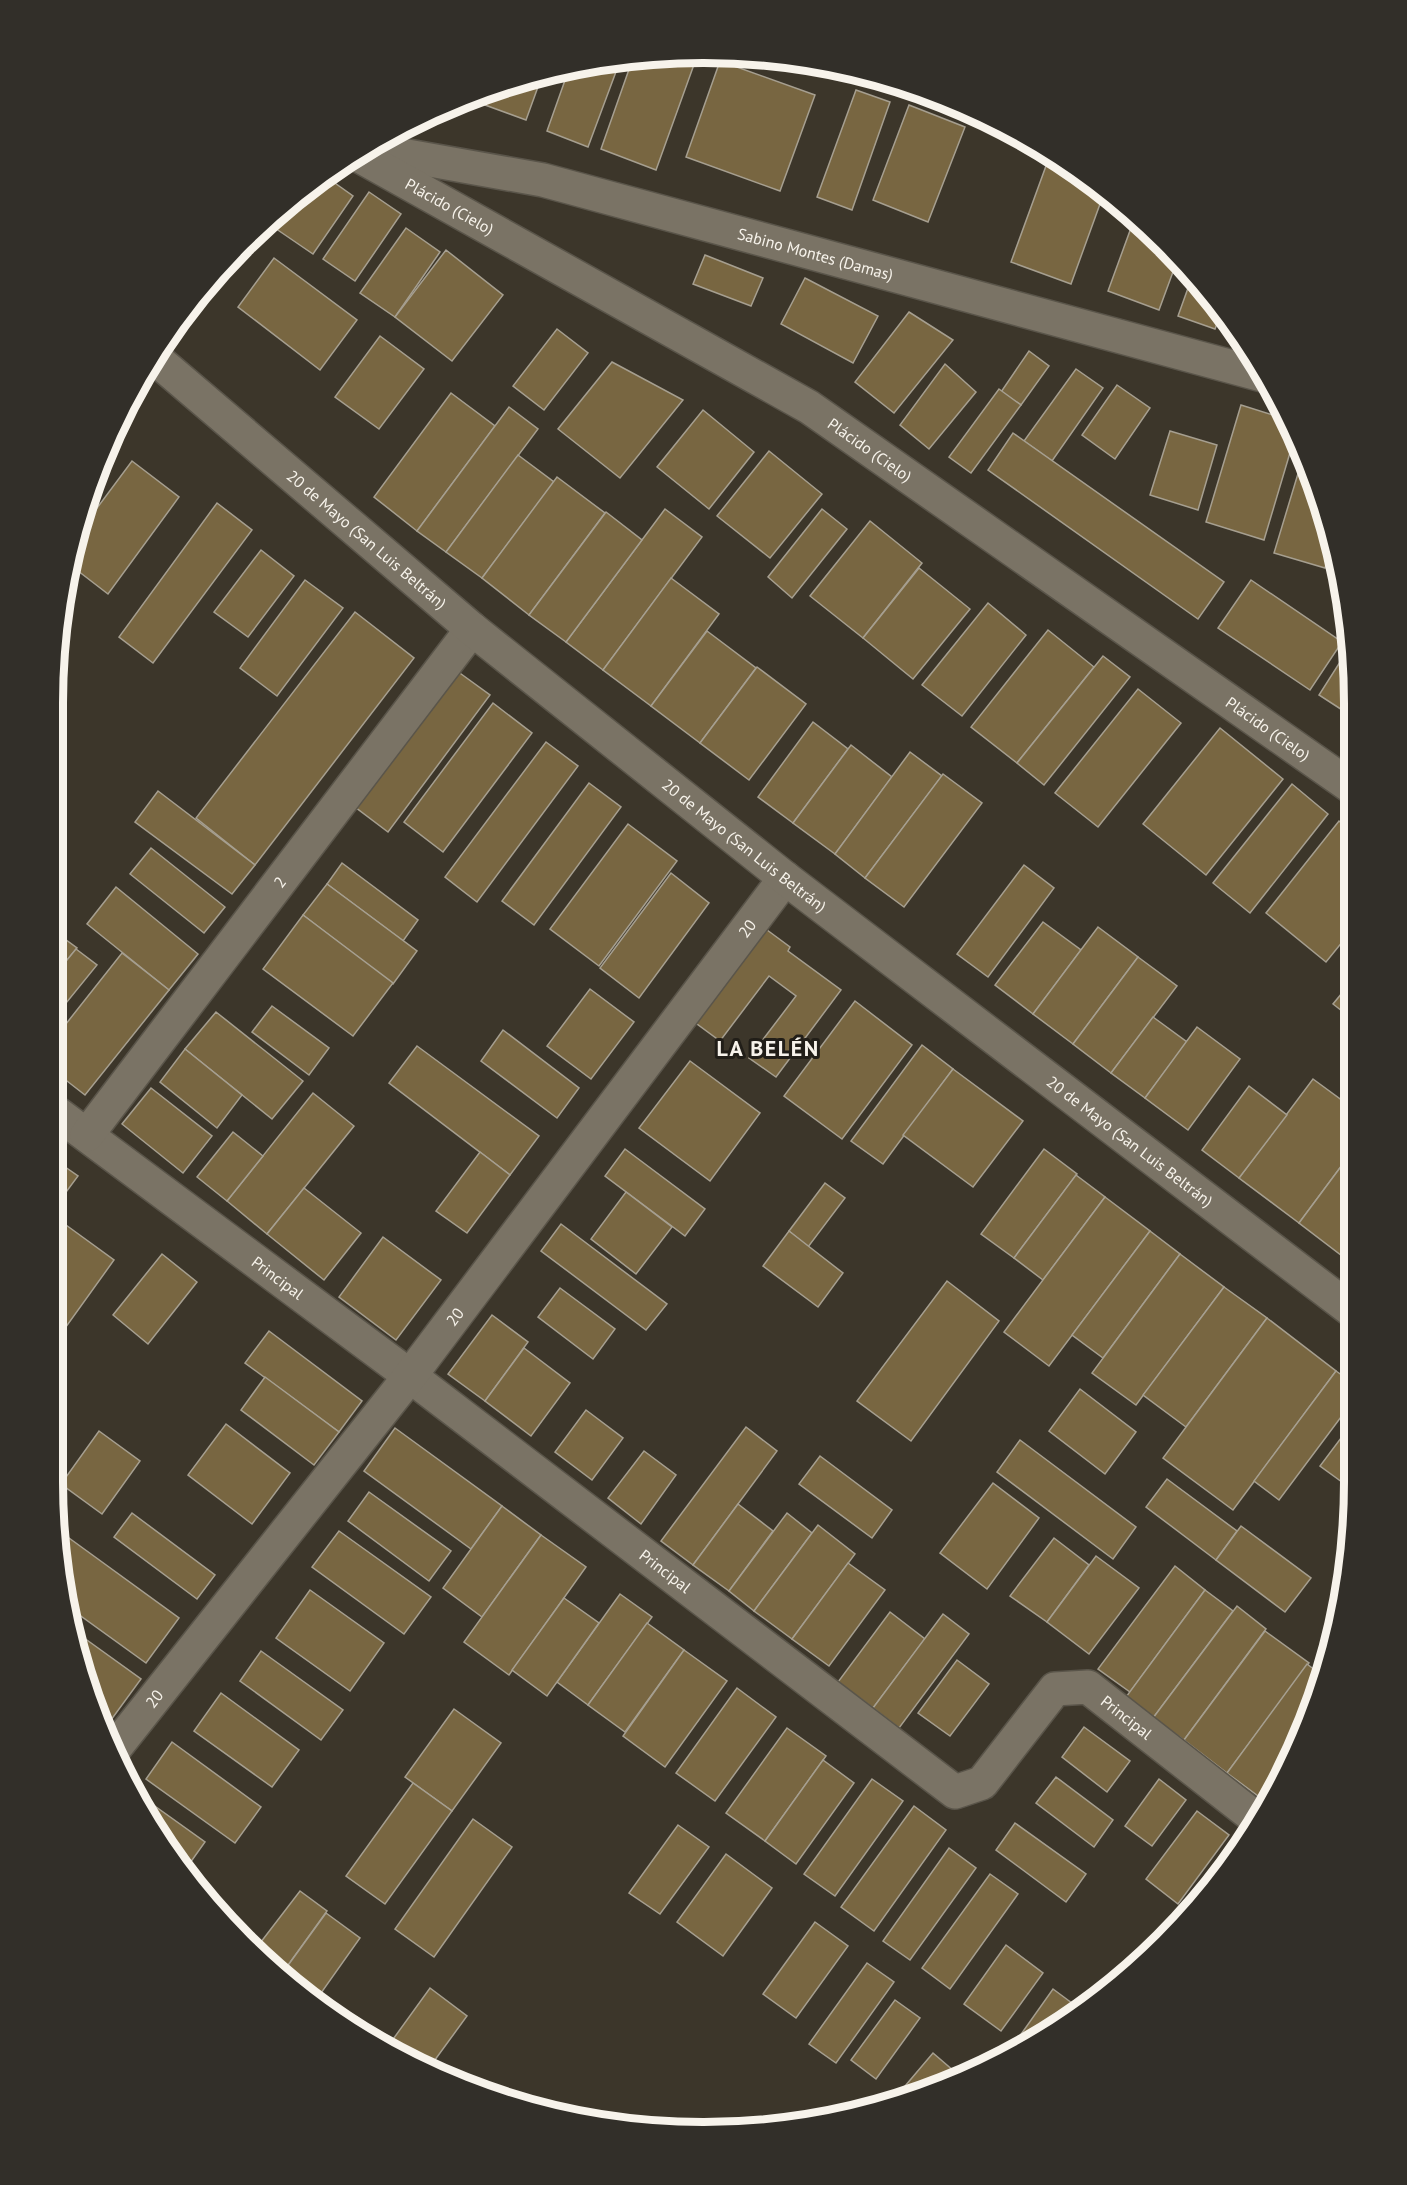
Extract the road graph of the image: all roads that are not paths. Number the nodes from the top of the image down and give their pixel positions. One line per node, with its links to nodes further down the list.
1 (380, 151): 4 (street, Sabino Montes (Damas))
2 (366, 160): 6 (street, Plácido (Cielo))
3 (161, 364): 5 (street, 20 de Mayo (San Luis Beltrán))
4 (1251, 372)
5 (472, 629): 7 (street, 20 de Mayo (San Luis Beltrán)); 9 (street, 2)
6 (1344, 782)
7 (786, 878): 10 (street, 20 de Mayo (San Luis Beltrán)); 11 (street, 20)
8 (63, 1118): 9 (street, Principal)
9 (87, 1135): 11 (street, Principal)
10 (1344, 1304)
11 (410, 1376): 12 (street, 20); 13 (street, Principal)
12 (119, 1744)
13 (1250, 1814)

